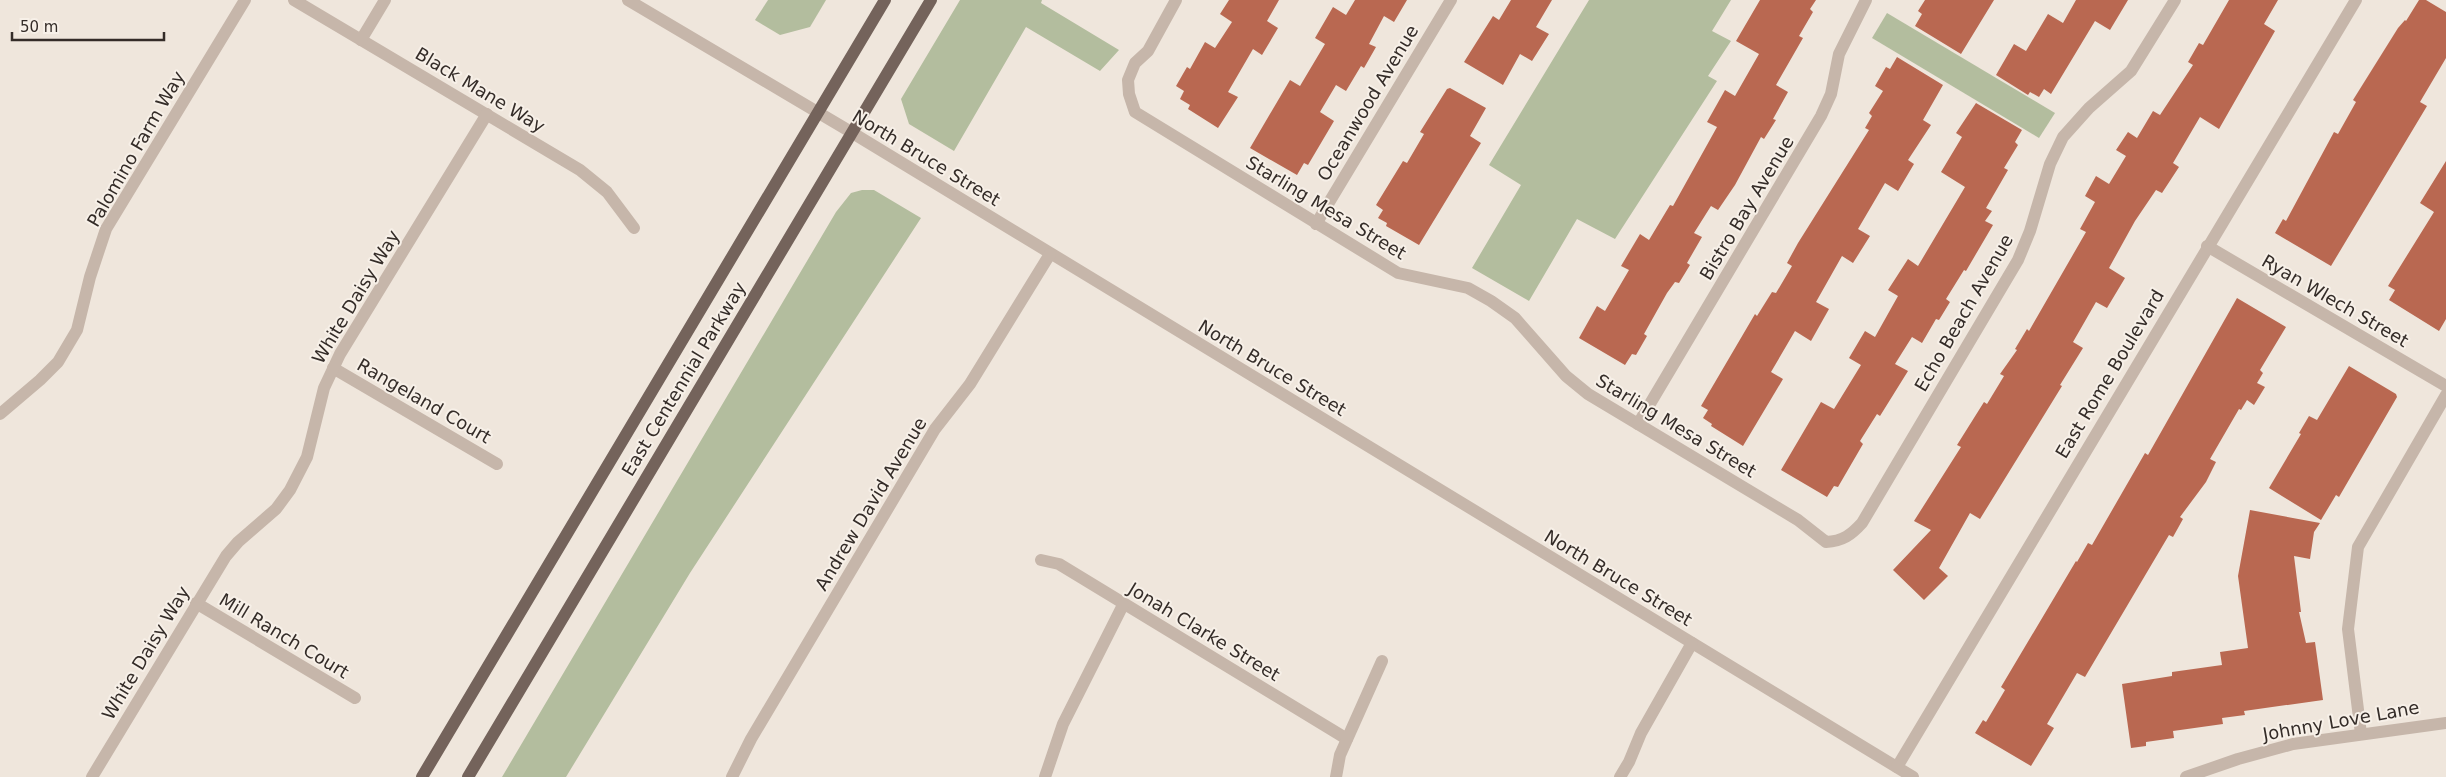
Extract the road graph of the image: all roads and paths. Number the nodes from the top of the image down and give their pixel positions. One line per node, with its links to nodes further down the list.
1 (245, 0): 23 (street, Palomino Farm Way)
2 (294, 0): 12 (street, Black Mane Way)
3 (385, 0): 12 (street)
4 (628, 0): 13 (street, North Bruce Street)
5 (885, 0): 13 (main road, East Centennial Parkway)
6 (931, 0): 15 (main road, East Centennial Parkway)
7 (1176, 0): 16 (street, Starling Mesa Street)
8 (1451, 0): 16 (street, Oceanwood Avenue)
9 (1866, 0): 24 (street, Bistro Bay Avenue)
10 (2175, 0): 26 (street, Echo Beach Avenue)
11 (2356, 0): 18 (street, East Rome Boulevard)
12 (361, 40): 14 (street, Black Mane Way)
13 (818, 112): 15 (street, North Bruce Street); 38 (main road, East Centennial Parkway)
14 (487, 114): 17 (street, Black Mane Way); 20 (street, White Daisy Way)
15 (851, 132): 19 (street, North Bruce Street); 39 (main road, East Centennial Parkway)
16 (1316, 224): 24 (street, Starling Mesa Street)
17 (634, 228)
18 (2207, 246): 21 (street, Ryan Wlech Street); 36 (street, East Rome Boulevard)
19 (1050, 254): 30 (street, North Bruce Street); 40 (street, Andrew David Avenue)
20 (333, 368): 25 (street, Rangeland Court); 28 (street, White Daisy Way)
21 (2446, 386)
22 (2446, 395): 34 (street)
23 (0, 414)
24 (1638, 424): 26 (street, Starling Mesa Street)
25 (497, 464)
26 (1838, 542)
27 (1041, 560): 29 (street, Jonah Clarke Street)
28 (196, 603): 32 (street, Mill Ranch Court); 37 (street, White Daisy Way)
29 (1124, 604): 35 (street, Jonah Clarke Street); 41 (street)
30 (1692, 643): 36 (street, North Bruce Street); 43 (street)
31 (1382, 662): 35 (street)
32 (355, 698)
33 (2446, 722): 34 (street, Johnny Love Lane)
34 (2361, 734): 45 (street, Johnny Love Lane)
35 (1347, 738): 42 (street)
36 (1897, 767): 44 (street)
37 (92, 777)
38 (422, 777)
39 (468, 777)
40 (732, 777)
41 (1045, 777)
42 (1336, 777)
43 (1620, 777)
44 (1913, 777)
45 (2186, 777)

